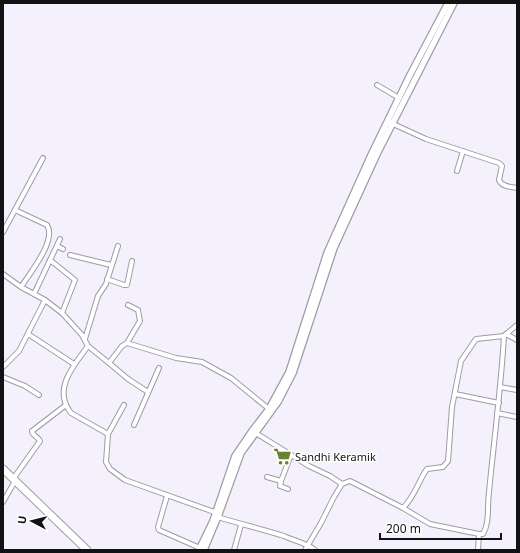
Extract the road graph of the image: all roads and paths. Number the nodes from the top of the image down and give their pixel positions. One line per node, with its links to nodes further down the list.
1 (448, 3): 4 (street)
2 (454, 3): 5 (street)
3 (377, 85): 4 (street)
4 (399, 98): 5 (street)
5 (390, 122): 6 (street); 47 (street); 51 (street)
6 (463, 151): 8 (street); 9 (street)
7 (43, 158): 10 (street)
8 (458, 171)
9 (517, 188)
10 (15, 210): 11 (street); 22 (street)
11 (3, 232)
12 (60, 239): 13 (street)
13 (57, 246): 15 (street); 17 (street)
14 (118, 246): 19 (street)
15 (63, 249)
16 (70, 255): 19 (street)
17 (50, 260): 23 (street); 26 (street)
18 (132, 261): 21 (street)
19 (111, 264): 21 (street)
20 (3, 274): 22 (street)
21 (107, 279): 30 (street)
22 (21, 287): 23 (street)
23 (34, 294): 24 (street)
24 (45, 300): 26 (street); 28 (street)
25 (128, 305): 32 (street)
26 (62, 313): 30 (street)
27 (517, 324): 29 (street)
28 (28, 334): 35 (street); 36 (street)
29 (505, 335): 31 (street); 39 (street); 42 (street)
30 (85, 338): 33 (street)
31 (517, 340)
32 (127, 343): 34 (street); 47 (street)
33 (88, 346): 34 (street); 35 (street)
34 (109, 363): 41 (street)
35 (74, 364): 45 (street)
36 (3, 367)
37 (159, 368): 41 (street)
38 (3, 377): 43 (street)
39 (500, 387): 40 (street); 44 (street)
40 (517, 390)
41 (148, 392): 50 (street)
42 (455, 394): 44 (street); 62 (street)
43 (39, 395)
44 (499, 403): 48 (street)
45 (66, 405): 52 (street); 56 (street)
46 (124, 405): 52 (street)
47 (269, 409): 51 (street)
48 (497, 413): 49 (street); 65 (street)
49 (517, 417)
50 (134, 425)
51 (253, 432): 53 (street); 63 (street)
52 (108, 434): 60 (street)
53 (291, 455): 57 (street); 58 (street)
54 (3, 469): 56 (highway)
55 (267, 477): 57 (street)
56 (14, 480): 61 (street); 68 (highway)
57 (281, 481): 59 (street)
58 (342, 484): 62 (street); 66 (street)
59 (288, 489)
60 (167, 496): 63 (street); 67 (street)
61 (3, 502)
62 (403, 508): 65 (street)
63 (218, 515): 64 (street); 67 (street)
64 (242, 525): 66 (street); 69 (street)
65 (479, 534): 72 (street)
66 (308, 544): 70 (street); 71 (street)
67 (201, 549)
68 (88, 550)
69 (234, 550)
70 (305, 550)
71 (315, 550)
72 (478, 550)

